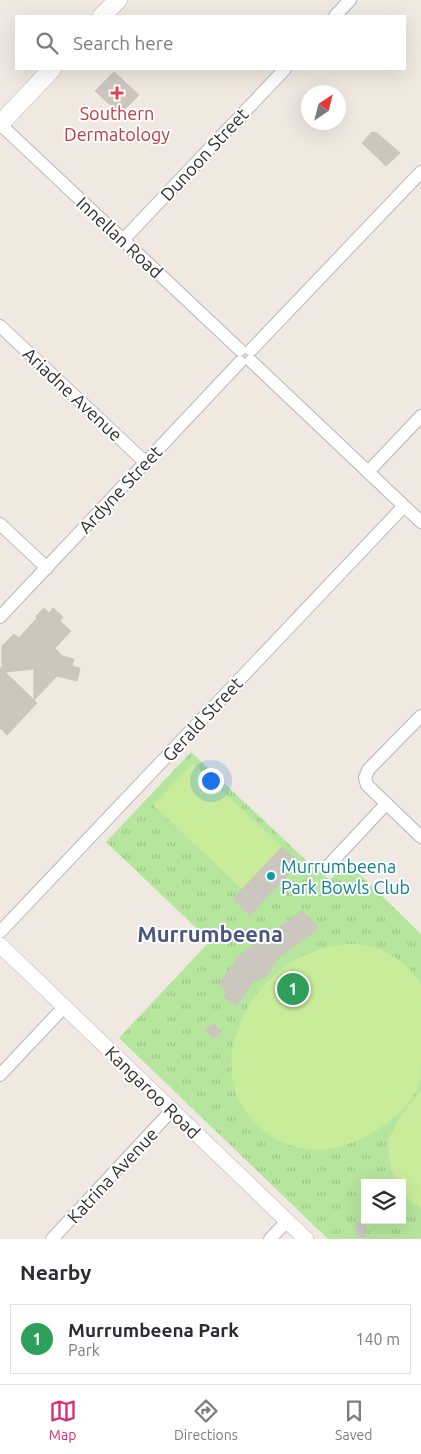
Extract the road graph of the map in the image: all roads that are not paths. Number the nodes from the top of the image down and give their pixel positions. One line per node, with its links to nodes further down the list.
1 (118, 0): 3 (main road)
2 (350, 0): 4 (street)
3 (103, 15)
4 (336, 15)
5 (51, 70): 7 (main road)
6 (284, 70): 9 (street, Dunoon Street)
7 (0, 124): 9 (street, Innellan Road)
8 (421, 172): 11 (street, Ardyne Street)
9 (124, 240): 11 (street, Innellan Road)
10 (0, 326): 13 (street, Ariadne Avenue)
11 (246, 356): 13 (street, Ardyne Street); 14 (street, Innellan Road)
12 (421, 416): 14 (street)
13 (145, 462): 18 (street, Ardyne Street)
14 (368, 472): 15 (street, Innellan Road)
15 (404, 506): 16 (street, Innellan Road); 24 (street, Gerald Street)
16 (421, 522)
17 (0, 524): 18 (street)
18 (47, 568): 19 (street, Ardyne Street)
19 (0, 617)
20 (421, 716): 21 (street)
21 (386, 804): 22 (street); 23 (street)
22 (421, 837)
23 (328, 866)
24 (0, 932)
25 (0, 945): 26 (street, Kangaroo Road)
26 (64, 1007): 27 (street); 28 (street, Kangaroo Road)
27 (0, 1075)
28 (172, 1110): 29 (street, Kangaroo Road); 30 (street, Katrina Avenue)
29 (287, 1221): 31 (street); 32 (street, Kangaroo Road)
30 (52, 1239)
31 (270, 1239)
32 (306, 1239)

